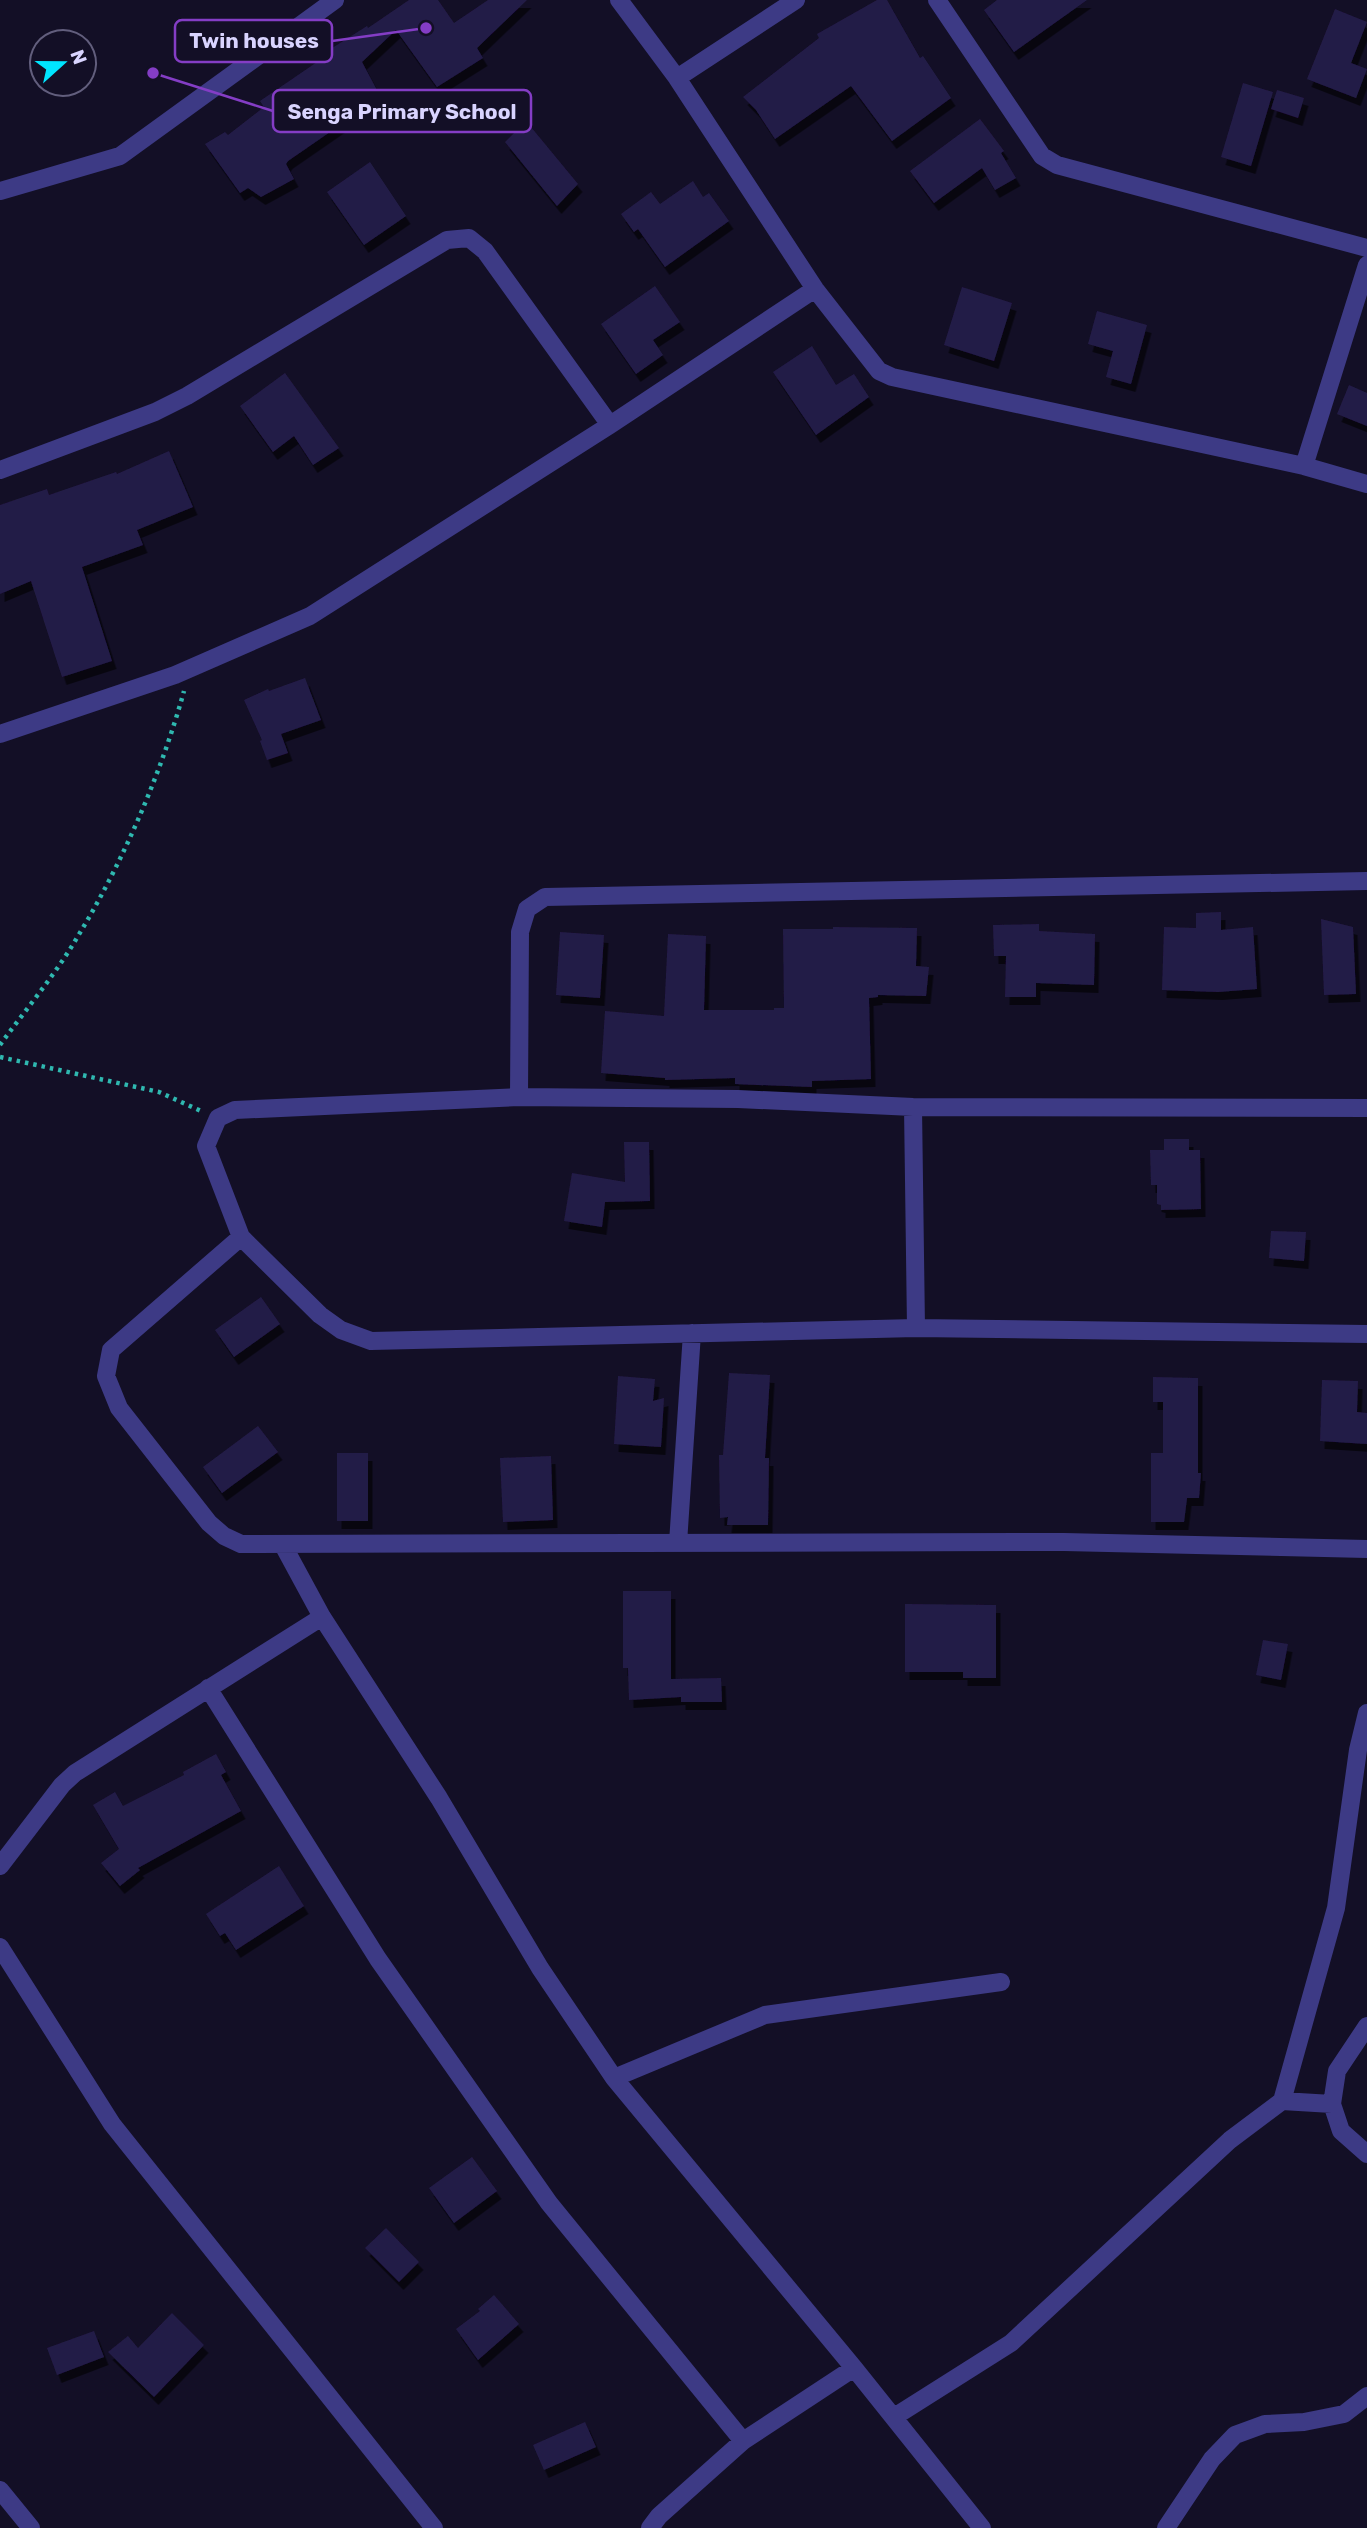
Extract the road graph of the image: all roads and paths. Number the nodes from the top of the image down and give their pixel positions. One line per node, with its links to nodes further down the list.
1 (335, 0): 6 (street)
2 (619, 0): 5 (street)
3 (796, 0): 5 (street)
4 (937, 0): 7 (street)
5 (677, 78): 9 (street)
6 (0, 191)
7 (1367, 248)
8 (1367, 265): 11 (street)
9 (815, 289): 10 (street); 11 (street)
10 (610, 425): 12 (street); 14 (street)
11 (1304, 466): 13 (street)
12 (0, 470)
13 (1367, 484)
14 (190, 668): 15 (street); 17 (path)
15 (0, 734)
16 (1367, 881): 19 (street)
17 (0, 1045)
18 (0, 1057): 22 (path)
19 (519, 1097): 20 (street); 22 (street)
20 (913, 1107): 21 (street); 24 (street)
21 (1367, 1108)
22 (218, 1118): 23 (street)
23 (241, 1237): 25 (street); 28 (street)
24 (916, 1328): 25 (street); 26 (street)
25 (692, 1333): 27 (street)
26 (1367, 1334)
27 (678, 1543): 28 (street); 29 (street)
28 (283, 1545): 30 (street)
29 (1367, 1549)
30 (322, 1617): 31 (street); 37 (street)
31 (208, 1688): 33 (street); 44 (street)
32 (1367, 1713): 38 (street)
33 (0, 1866)
34 (0, 1947): 47 (street)
35 (1001, 1982): 37 (street)
36 (1367, 2026): 39 (street)
37 (614, 2078): 41 (street)
38 (1282, 2101): 39 (street); 43 (street)
39 (1332, 2104): 40 (street)
40 (1367, 2154)
41 (855, 2368): 43 (street); 44 (street)
42 (1367, 2396): 50 (street)
43 (894, 2417): 49 (street)
44 (743, 2441): 48 (street)
45 (0, 2490): 46 (street)
46 (31, 2528)
47 (434, 2528)
48 (650, 2528)
49 (982, 2528)
50 (1166, 2528)

